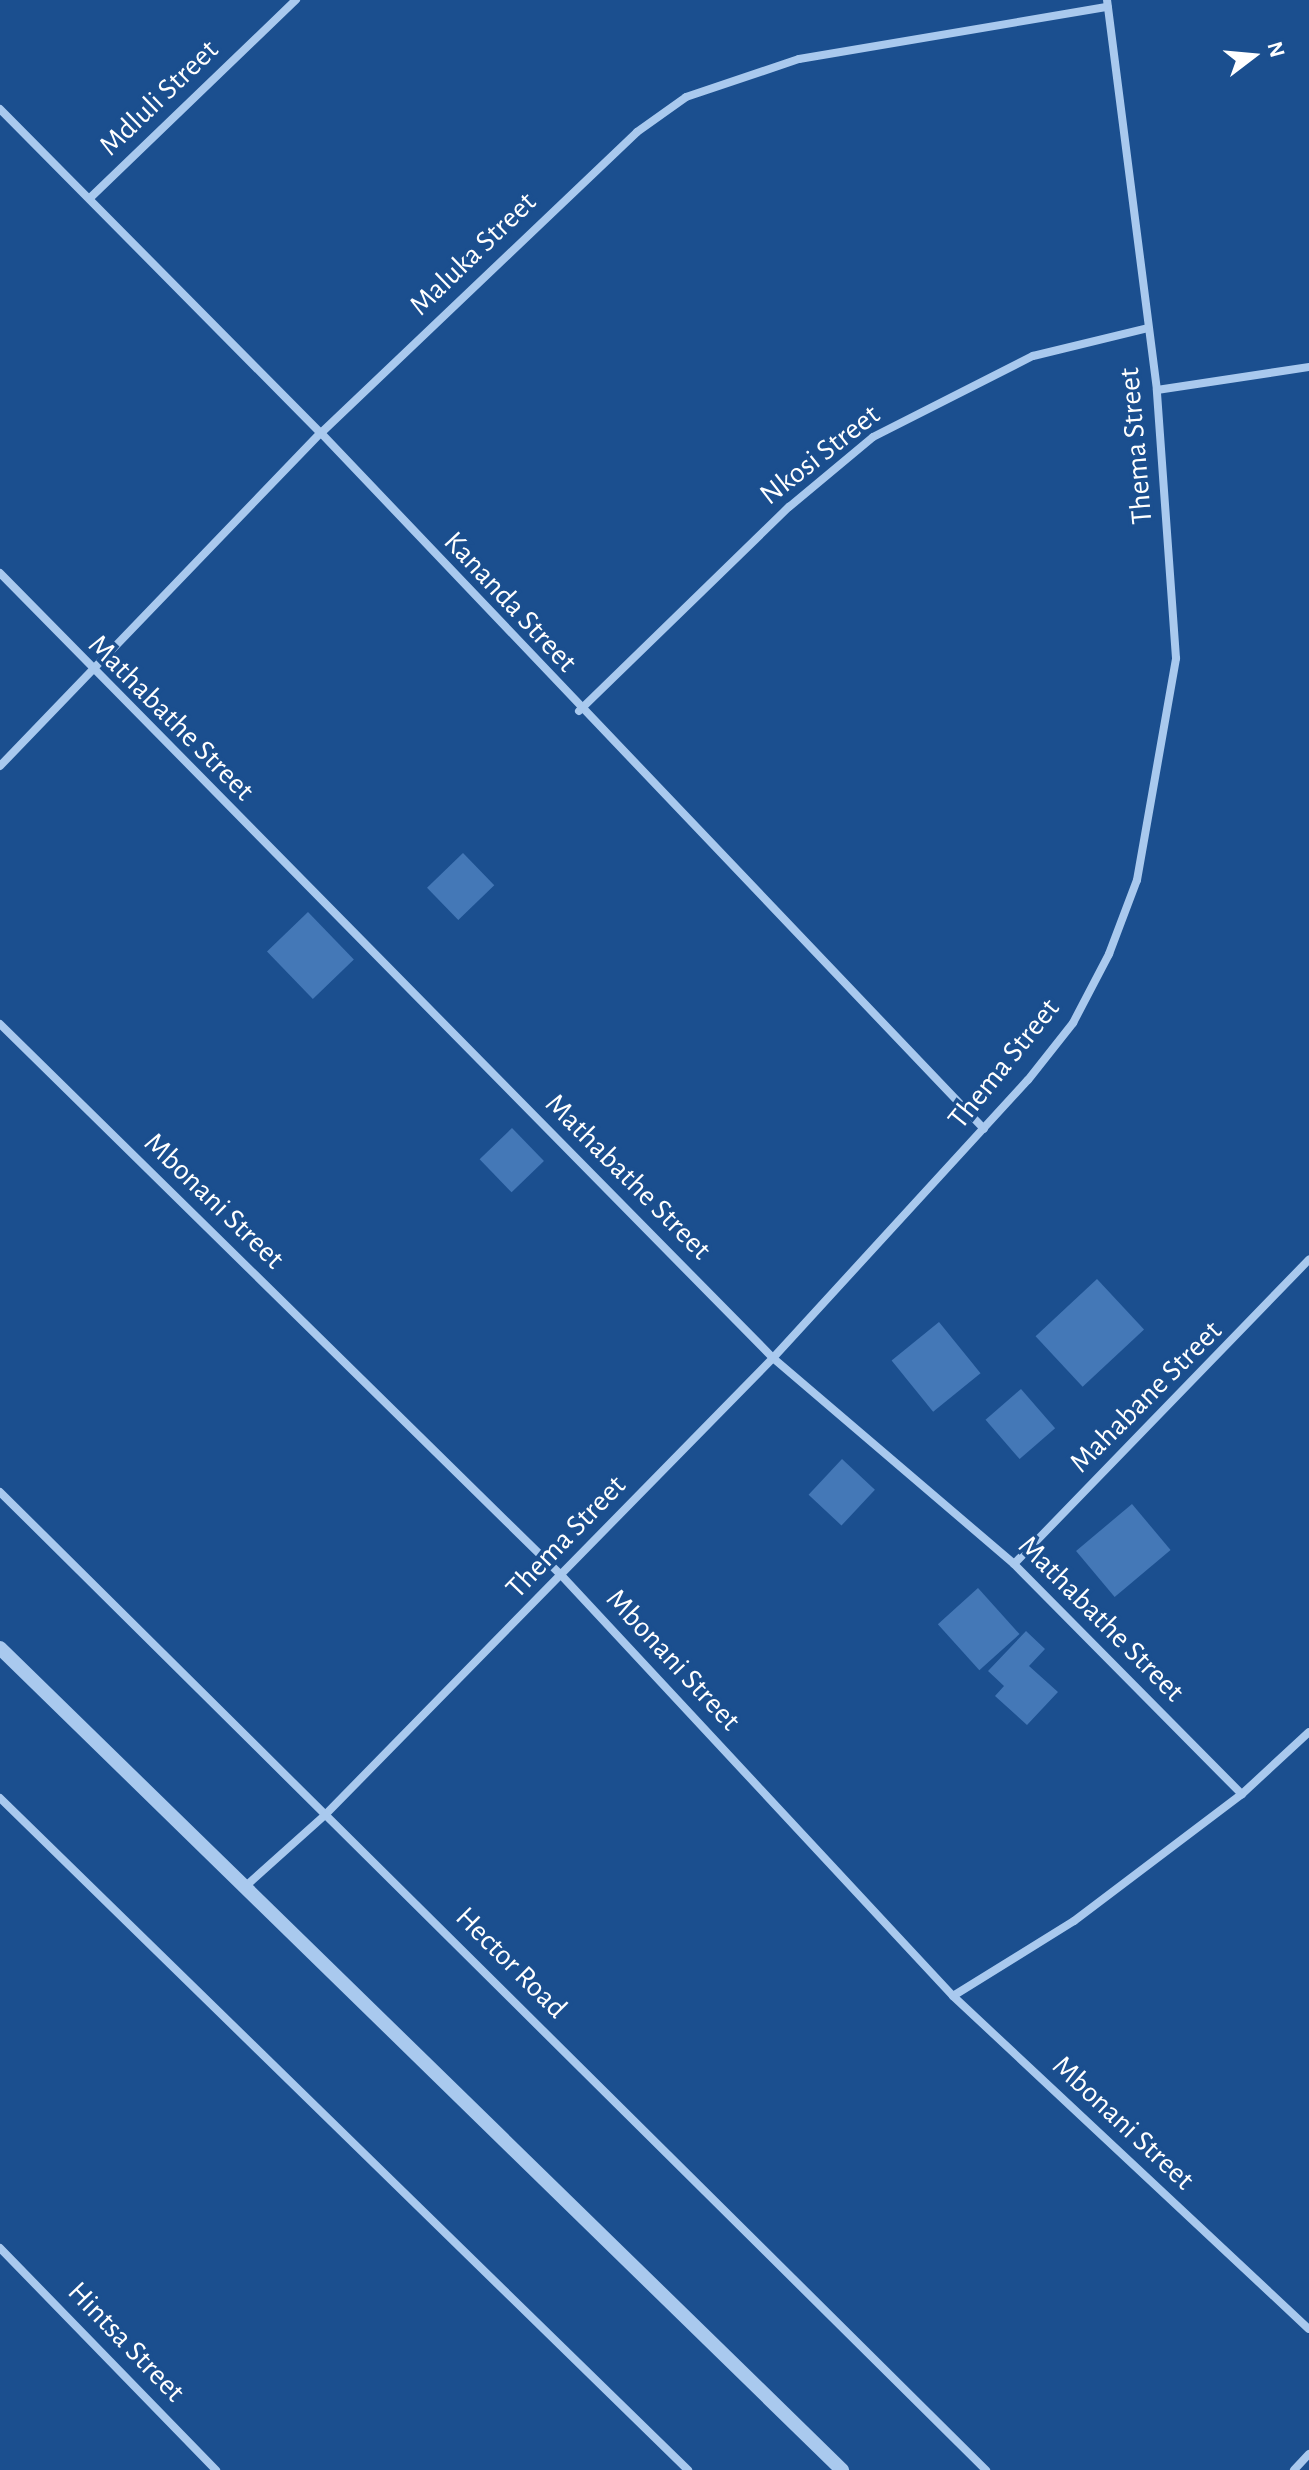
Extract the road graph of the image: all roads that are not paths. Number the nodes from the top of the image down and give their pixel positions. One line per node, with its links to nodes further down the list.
1 (296, 0): 4 (street, Mdluli Street)
2 (1108, 4): 5 (street, Thema Street); 8 (street, Maluka Street)
3 (0, 109): 4 (street, Kananda Street)
4 (90, 198): 8 (street, Kananda Street)
5 (1148, 328): 7 (street, Thema Street); 11 (street, Nkosi Street)
6 (1309, 367): 7 (street)
7 (1157, 390): 14 (street, Thema Street)
8 (321, 433): 10 (street, Maluka Street); 11 (street, Kananda Street)
9 (0, 573): 10 (street, Mathabathe Street)
10 (88, 669): 12 (street, Maluka Street); 16 (street, Mathabathe Street)
11 (579, 711): 14 (street, Kananda Street)
12 (0, 766)
13 (0, 1024): 19 (street, Mbonani Street)
14 (984, 1129): 16 (street, Thema Street)
15 (1309, 1260): 18 (street, Mahabane Street)
16 (773, 1358): 18 (street, Mathabathe Street); 19 (street, Thema Street)
17 (0, 1492): 24 (street, Hector Road)
18 (1014, 1564): 22 (street, Mathabathe Street)
19 (562, 1576): 24 (street, Thema Street); 26 (street, Mbonani Street)
20 (0, 1648): 25 (street)
21 (1309, 1732): 22 (street)
22 (1242, 1794): 26 (street)
23 (0, 1798): 31 (street)
24 (325, 1815): 25 (street, Thema Street); 33 (street, Hector Road)
25 (247, 1885): 32 (street)
26 (953, 1996): 28 (street, Mbonani Street)
27 (0, 2248): 30 (street, Hintsa Street)
28 (1309, 2329)
29 (1309, 2454): 34 (street)
30 (216, 2470)
31 (688, 2470)
32 (842, 2470)
33 (986, 2470)
34 (1294, 2470)

